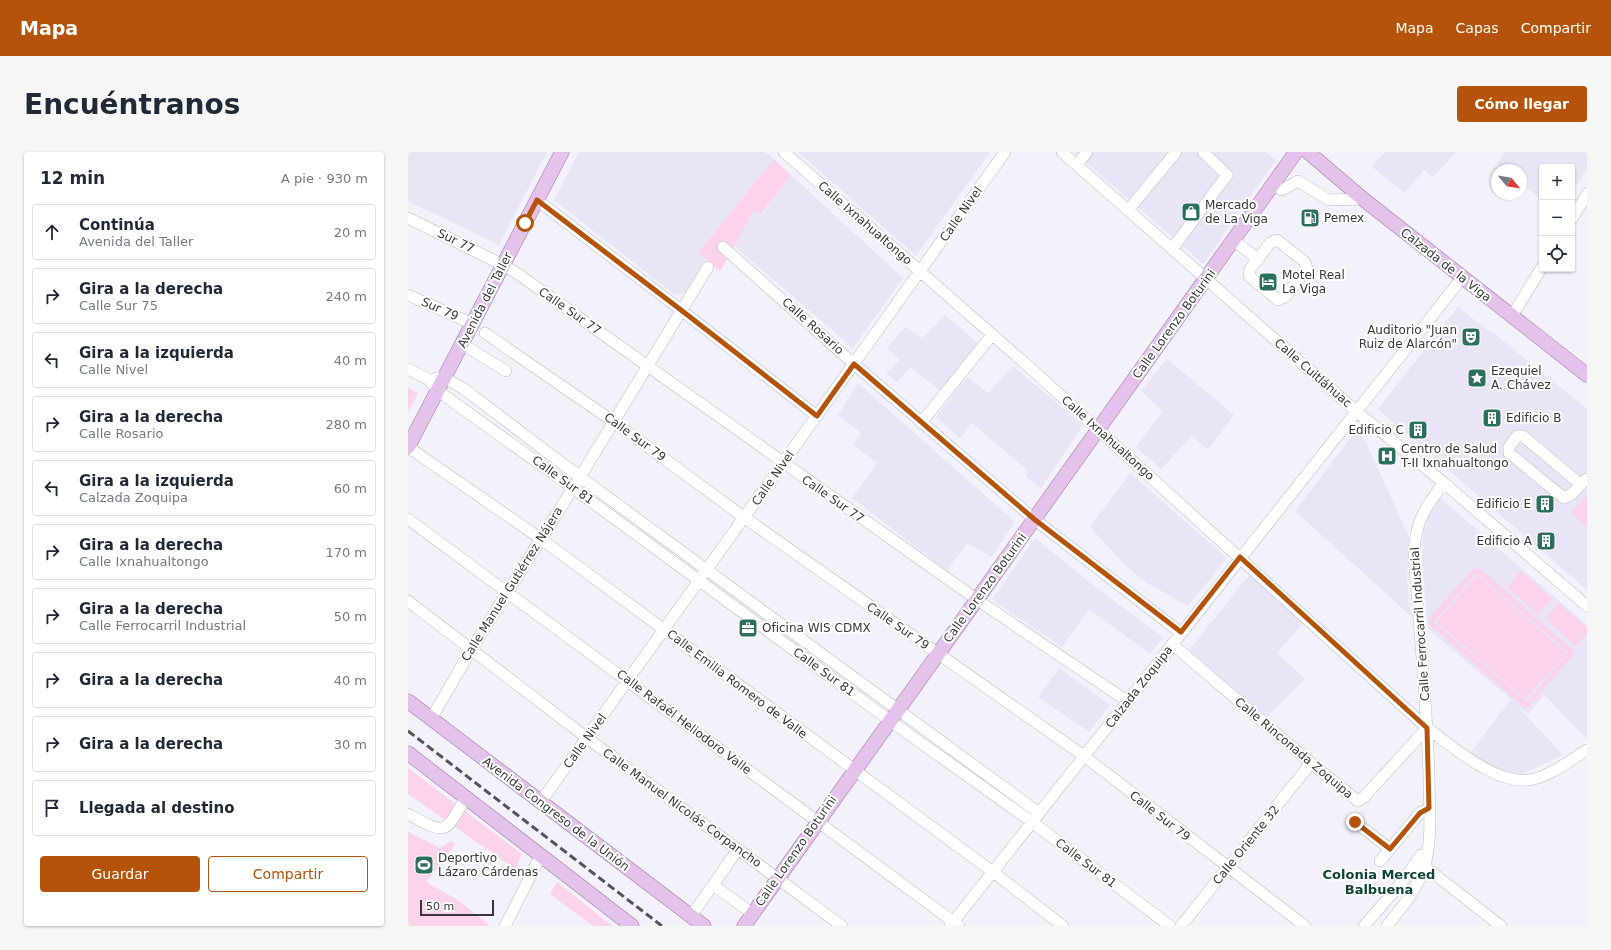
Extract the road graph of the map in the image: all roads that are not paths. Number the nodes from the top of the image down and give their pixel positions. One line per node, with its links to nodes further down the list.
1 (562, 152): 14 (main road, Avenida del Taller)
2 (784, 152): 24 (street, Calle Ixnahualtongo)
3 (1005, 152): 24 (street, Calle Nivel)
4 (1062, 152): 10 (street, Calle Cuitláhuac)
5 (1087, 152): 10 (street)
6 (1176, 152): 15 (street)
7 (1202, 152): 20 (street)
8 (1296, 152): 11 (main road, Calle Lorenzo Boturini)
9 (1308, 152): 13 (main road, Calzada de la Viga)
10 (1077, 165): 15 (street, Calle Cuitláhuac)
11 (1273, 185): 13 (street); 18 (main road, Calle Lorenzo Boturini)
12 (1587, 194): 16 (street)
13 (1363, 199): 26 (main road, Calzada de la Viga)
14 (537, 200): 22 (main road, Avenida del Taller); 29 (street)
15 (1128, 210): 20 (street, Calle Cuitláhuac)
16 (1575, 214)
17 (408, 218): 22 (street, Sur 77)
18 (1234, 240): 21 (street); 27 (main road, Calle Lorenzo Boturini)
19 (723, 246): 35 (street, Calle Rosario)
20 (1172, 249): 27 (street, Calle Cuitláhuac)
21 (1258, 259): 21 (street)
22 (504, 265): 31 (main road, Avenida del Taller); 36 (street, Calle Sur 77)
23 (708, 267): 29 (street, Calle Manuel Gutiérrez Nájera)
24 (920, 272): 33 (street, Calle Ixnahualtongo); 35 (street, Calle Nivel)
25 (1539, 272): 30 (street)
26 (1462, 278): 30 (main road, Calzada de la Viga); 43 (street, Calzada Zoquipa)
27 (1206, 279): 43 (street, Calle Cuitláhuac); 47 (main road, Calle Lorenzo Boturini)
28 (408, 295): 31 (street, Sur 79)
29 (681, 310): 36 (street, Calle Manuel Gutiérrez Nájera); 44 (street)
30 (1512, 316): 39 (main road, Calzada de la Viga)
31 (473, 324): 34 (main road, Avenida del Taller)
32 (486, 333): 45 (street, Calle Sur 79)
33 (992, 335): 46 (street); 47 (street, Calle Ixnahualtongo)
34 (462, 344): 38 (street); 40 (main road, Avenida del Taller)
35 (854, 364): 44 (street, Calle Nivel); 46 (street, Calle Rosario)
36 (648, 365): 45 (street, Calle Manuel Gutiérrez Nájera); 49 (street, Calle Sur 77)
37 (408, 369): 41 (street)
38 (506, 371)
39 (1587, 375)
40 (445, 378): 41 (street); 42 (main road, Avenida del Taller); 50 (street, Calle Sur 81)
41 (428, 379): 42 (street, Calle Sur 81)
42 (438, 392): 48 (main road, Avenida del Taller); 53 (street, Calle Sur 81)
43 (1356, 411): 52 (street, Calle Cuitláhuac); 58 (street, Calzada Zoquipa)
44 (817, 416): 49 (street, Calle Nivel)
45 (614, 422): 50 (street, Calle Manuel Gutiérrez Nájera); 54 (street, Calle Sur 79)
46 (922, 423): 56 (street, Calle Rosario)
47 (1098, 429): 56 (main road, Calle Lorenzo Boturini); 58 (street, Calle Ixnahualtongo)
48 (408, 447): 57 (street, Calle Emilia Romero de Valle)
49 (783, 464): 54 (street, Calle Nivel); 62 (street, Calle Sur 77)
50 (580, 477): 53 (street, Calle Manuel Gutiérrez Nájera); 59 (street, Calle Sur 81)
51 (1583, 482): 51 (street)
52 (1444, 483): 64 (street, Calle Cuitláhuac); 75 (street, Calle Ferrocarril Industrial)
53 (573, 488): 57 (street, Calle Manuel Gutiérrez Nájera); 60 (street, Calle Sur 81)
54 (744, 518): 59 (street, Calle Nivel); 69 (street, Calle Sur 79)
55 (408, 519): 61 (street, Calle Rafaél Heliodoro Valle)
56 (1034, 519): 62 (main road, Calle Lorenzo Boturini); 66 (street, Calle Rosario)
57 (541, 539): 61 (street, Calle Manuel Gutiérrez Nájera); 65 (street, Calle Emilia Romero de Valle)
58 (1240, 557): 66 (street, Calzada Zoquipa); 75 (street, Calle Ixnahualtongo)
59 (707, 570): 60 (street, Calle Nivel); 73 (street, Calle Sur 81)
60 (700, 581): 65 (street, Calle Nivel); 73 (street, Calle Sur 81)
61 (507, 591): 68 (street, Calle Manuel Gutiérrez Nájera); 70 (street, Calle Rafaél Heliodoro Valle)
62 (976, 599): 69 (main road, Calle Lorenzo Boturini); 72 (street, Calle Sur 77)
63 (408, 602): 68 (street, Calle Manuel Nicolás Corpancho)
64 (1587, 606)
65 (664, 630): 70 (street, Calle Nivel); 81 (street, Calle Emilia Romero de Valle)
66 (1181, 632): 67 (street, Calzada Zoquipa)
67 (1172, 644): 72 (street, Calzada Zoquipa); 80 (street, Calle Rinconada Zoquipa)
68 (471, 650): 74 (street, Calle Manuel Gutiérrez Nájera); 76 (street, Calle Manuel Nicolás Corpancho)
69 (937, 654): 73 (main road, Calle Lorenzo Boturini); 79 (street, Calle Sur 79)
70 (628, 680): 76 (street, Calle Nivel); 87 (street, Calle Rafaél Heliodoro Valle)
71 (408, 701): 74 (main road, Avenida Congreso de la Unión)
72 (1127, 701): 79 (street, Calzada Zoquipa)
73 (893, 715): 81 (main road, Calle Lorenzo Boturini); 85 (street, Calle Sur 81); 88 (street, Calle Sur 81)
74 (431, 718): 83 (main road, Avenida Congreso de la Unión)
75 (1427, 728): 77 (street, Calle Ixnahualtongo); 80 (street, Calle Rinconada Zoquipa); 84 (street, Calle Ferrocarril Industrial)
76 (587, 738): 83 (street, Calle Nivel); 90 (street, Calle Manuel Nicolás Corpancho)
77 (1587, 750)
78 (408, 753): 82 (main road)
79 (1084, 756): 85 (street, Calzada Zoquipa); 95 (street, Calle Sur 79)
80 (1311, 763): 95 (street, Calle Oriente 32)
81 (853, 770): 87 (main road, Calle Lorenzo Boturini); 96 (street, Calle Emilia Romero de Valle)
82 (466, 798): 86 (street); 92 (main road)
83 (540, 803): 100 (main road, Avenida Congreso de la Unión)
84 (1429, 808): 91 (street); 94 (street, Calle Ferrocarril Industrial)
85 (1039, 813): 88 (street, Calzada Zoquipa)
86 (408, 814)
87 (817, 822): 97 (main road, Calle Lorenzo Boturini); 101 (street, Calle Rafaél Heliodoro Valle)
88 (1032, 822): 96 (street, Calzada Zoquipa); 108 (street, Calle Sur 81)
89 (1355, 822): 91 (street)
90 (738, 849): 97 (street, Calle Manuel Nicolás Corpancho); 98 (street)
91 (1390, 849): 93 (street)
92 (541, 855): 102 (street); 103 (main road)
93 (1380, 861)
94 (1421, 864): 111 (street); 112 (street); 113 (street)
95 (1228, 868): 109 (street, Calle Oriente 32); 110 (street, Calle Sur 79)
96 (993, 872): 101 (street, Calzada Zoquipa); 107 (street, Calle Emilia Romero de Valle)
97 (777, 878): 99 (main road, Calle Lorenzo Boturini); 106 (street, Calle Manuel Nicolás Corpancho)
98 (713, 885): 99 (street); 100 (street)
99 (753, 914): 105 (main road, Calle Lorenzo Boturini)
100 (691, 916): 104 (main road, Avenida Congreso de la Unión)
101 (954, 924)
102 (505, 926)
103 (632, 926)
104 (704, 926)
105 (744, 926)
106 (842, 926)
107 (1063, 926)
108 (1170, 926)
109 (1181, 926)
110 (1305, 926)
111 (1364, 926)
112 (1387, 926)
113 (1501, 926)

